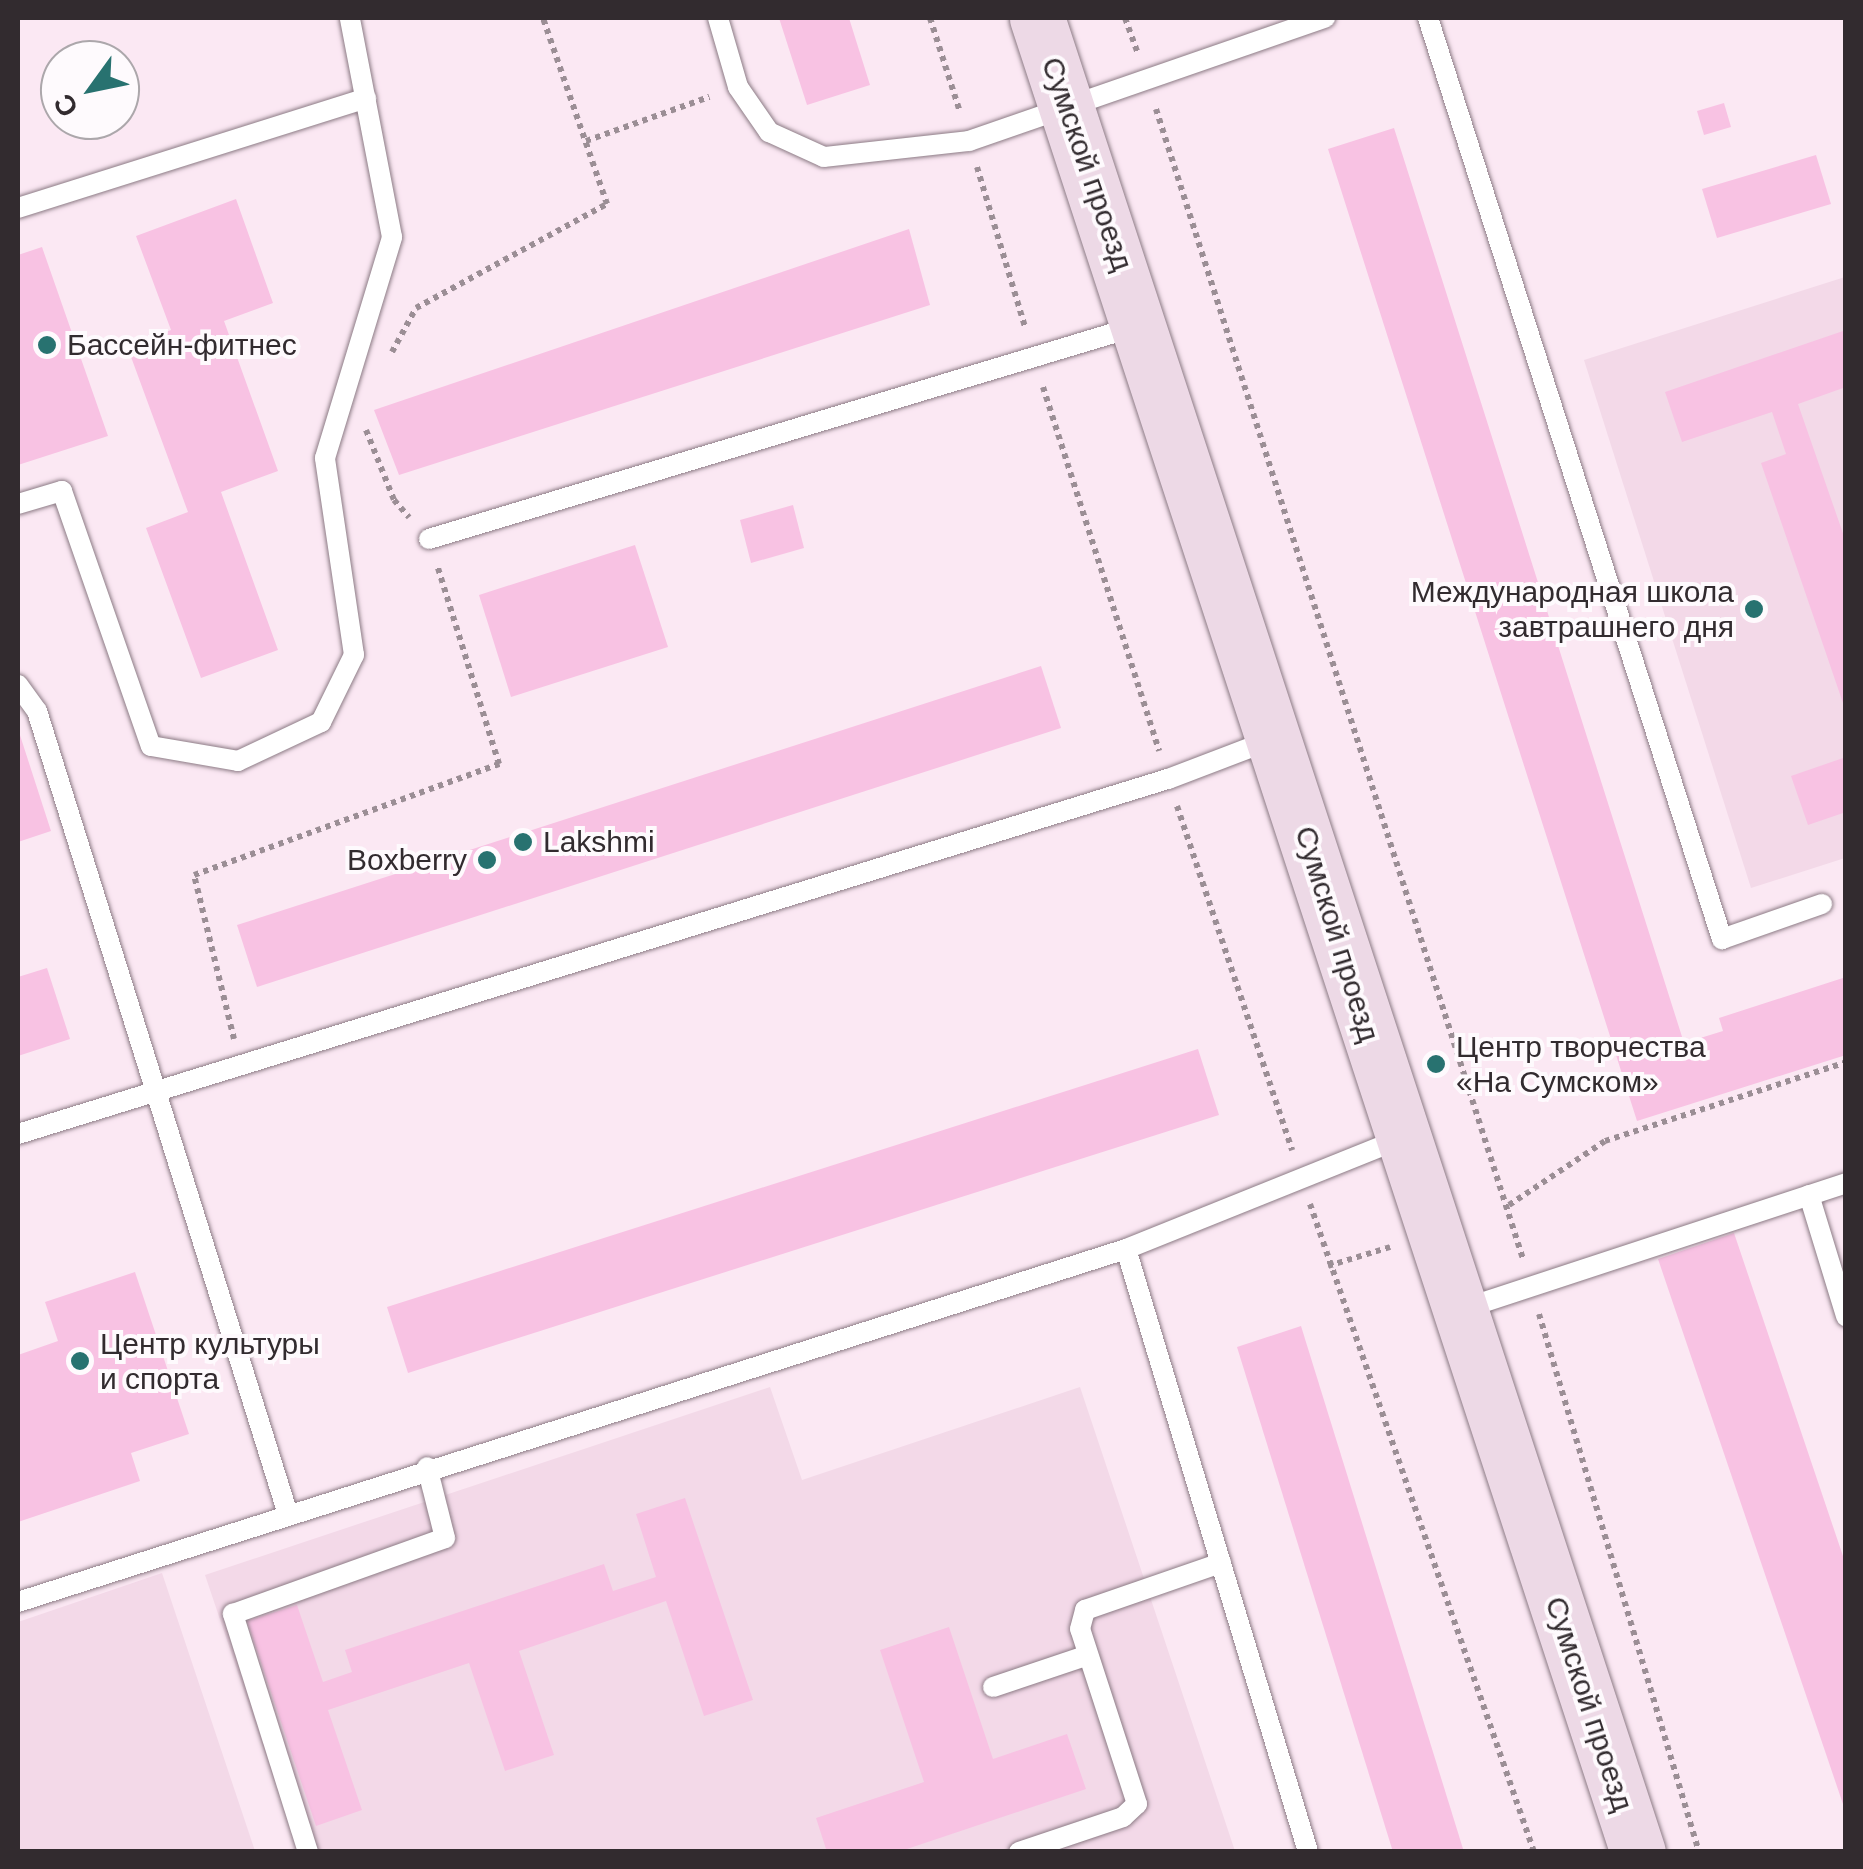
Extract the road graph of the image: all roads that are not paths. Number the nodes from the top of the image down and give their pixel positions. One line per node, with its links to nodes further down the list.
1 (350, 18): 6 (lane)
2 (718, 18): 7 (lane)
3 (1037, 18): 7 (street, Сумской проезд)
4 (1428, 18): 14 (lane)
5 (1316, 19): 7 (lane)
6 (366, 98): 8 (lane); 10 (lane)
7 (1063, 107): 9 (street, Сумской проезд)
8 (18, 208)
9 (1143, 324): 11 (lane); 13 (street, Сумской проезд)
10 (18, 504)
11 (429, 539)
12 (18, 685): 15 (lane)
13 (1276, 737): 15 (lane); 17 (street, Сумской проезд)
14 (1822, 904)
15 (158, 1090): 16 (lane); 24 (lane)
16 (18, 1134)
17 (1400, 1138): 20 (lane); 21 (street, Сумской проезд)
18 (1846, 1183): 19 (lane)
19 (1809, 1195): 21 (lane); 22 (lane)
20 (1126, 1249): 23 (lane); 25 (lane)
21 (1461, 1310): 32 (street, Сумской проезд)
22 (1846, 1316)
23 (426, 1467): 24 (lane); 29 (lane)
24 (287, 1511): 26 (lane)
25 (1221, 1563): 27 (lane); 31 (lane)
26 (18, 1602)
27 (1088, 1655): 28 (lane); 30 (lane)
28 (993, 1687)
29 (308, 1852)
30 (1019, 1852)
31 (1308, 1852)
32 (1638, 1852)

